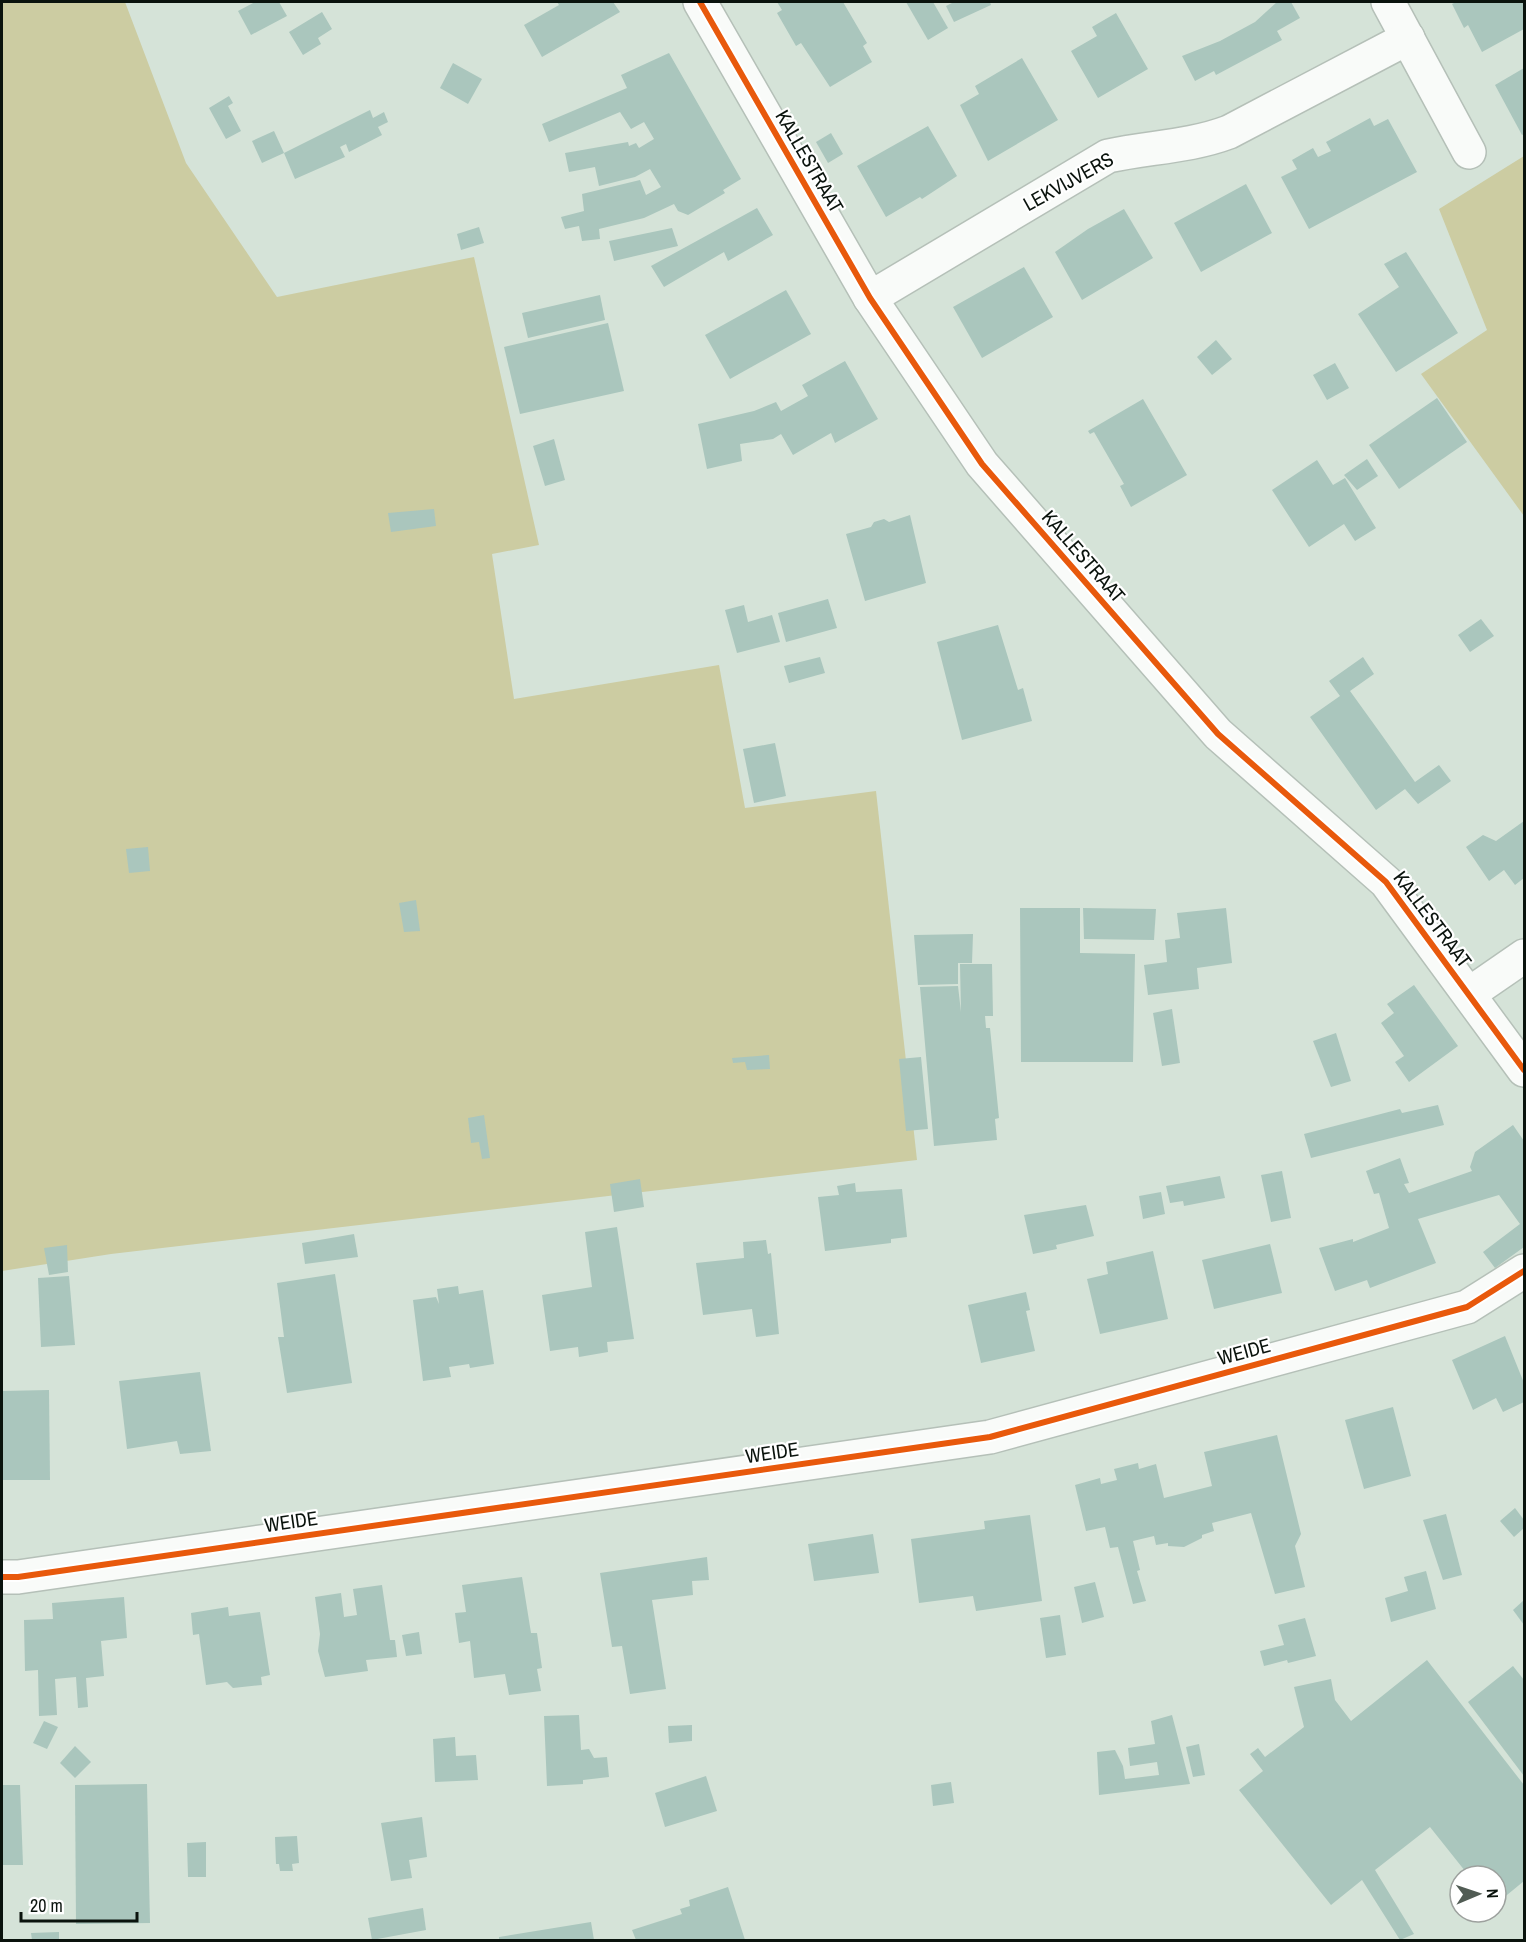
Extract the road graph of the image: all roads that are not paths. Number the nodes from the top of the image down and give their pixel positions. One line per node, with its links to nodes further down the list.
1 (700, 2): 5 (street, KALLESTRAAT)
2 (1388, 2): 3 (street)
3 (1408, 38): 4 (street); 5 (street, LEKVIJVERS)
4 (1469, 152)
5 (870, 298): 7 (street, KALLESTRAAT)
6 (1524, 956): 7 (street)
7 (1469, 994): 8 (street, KALLESTRAAT)
8 (1524, 1070)
9 (1524, 1271): 10 (street, WEIDE)
10 (2, 1577)

